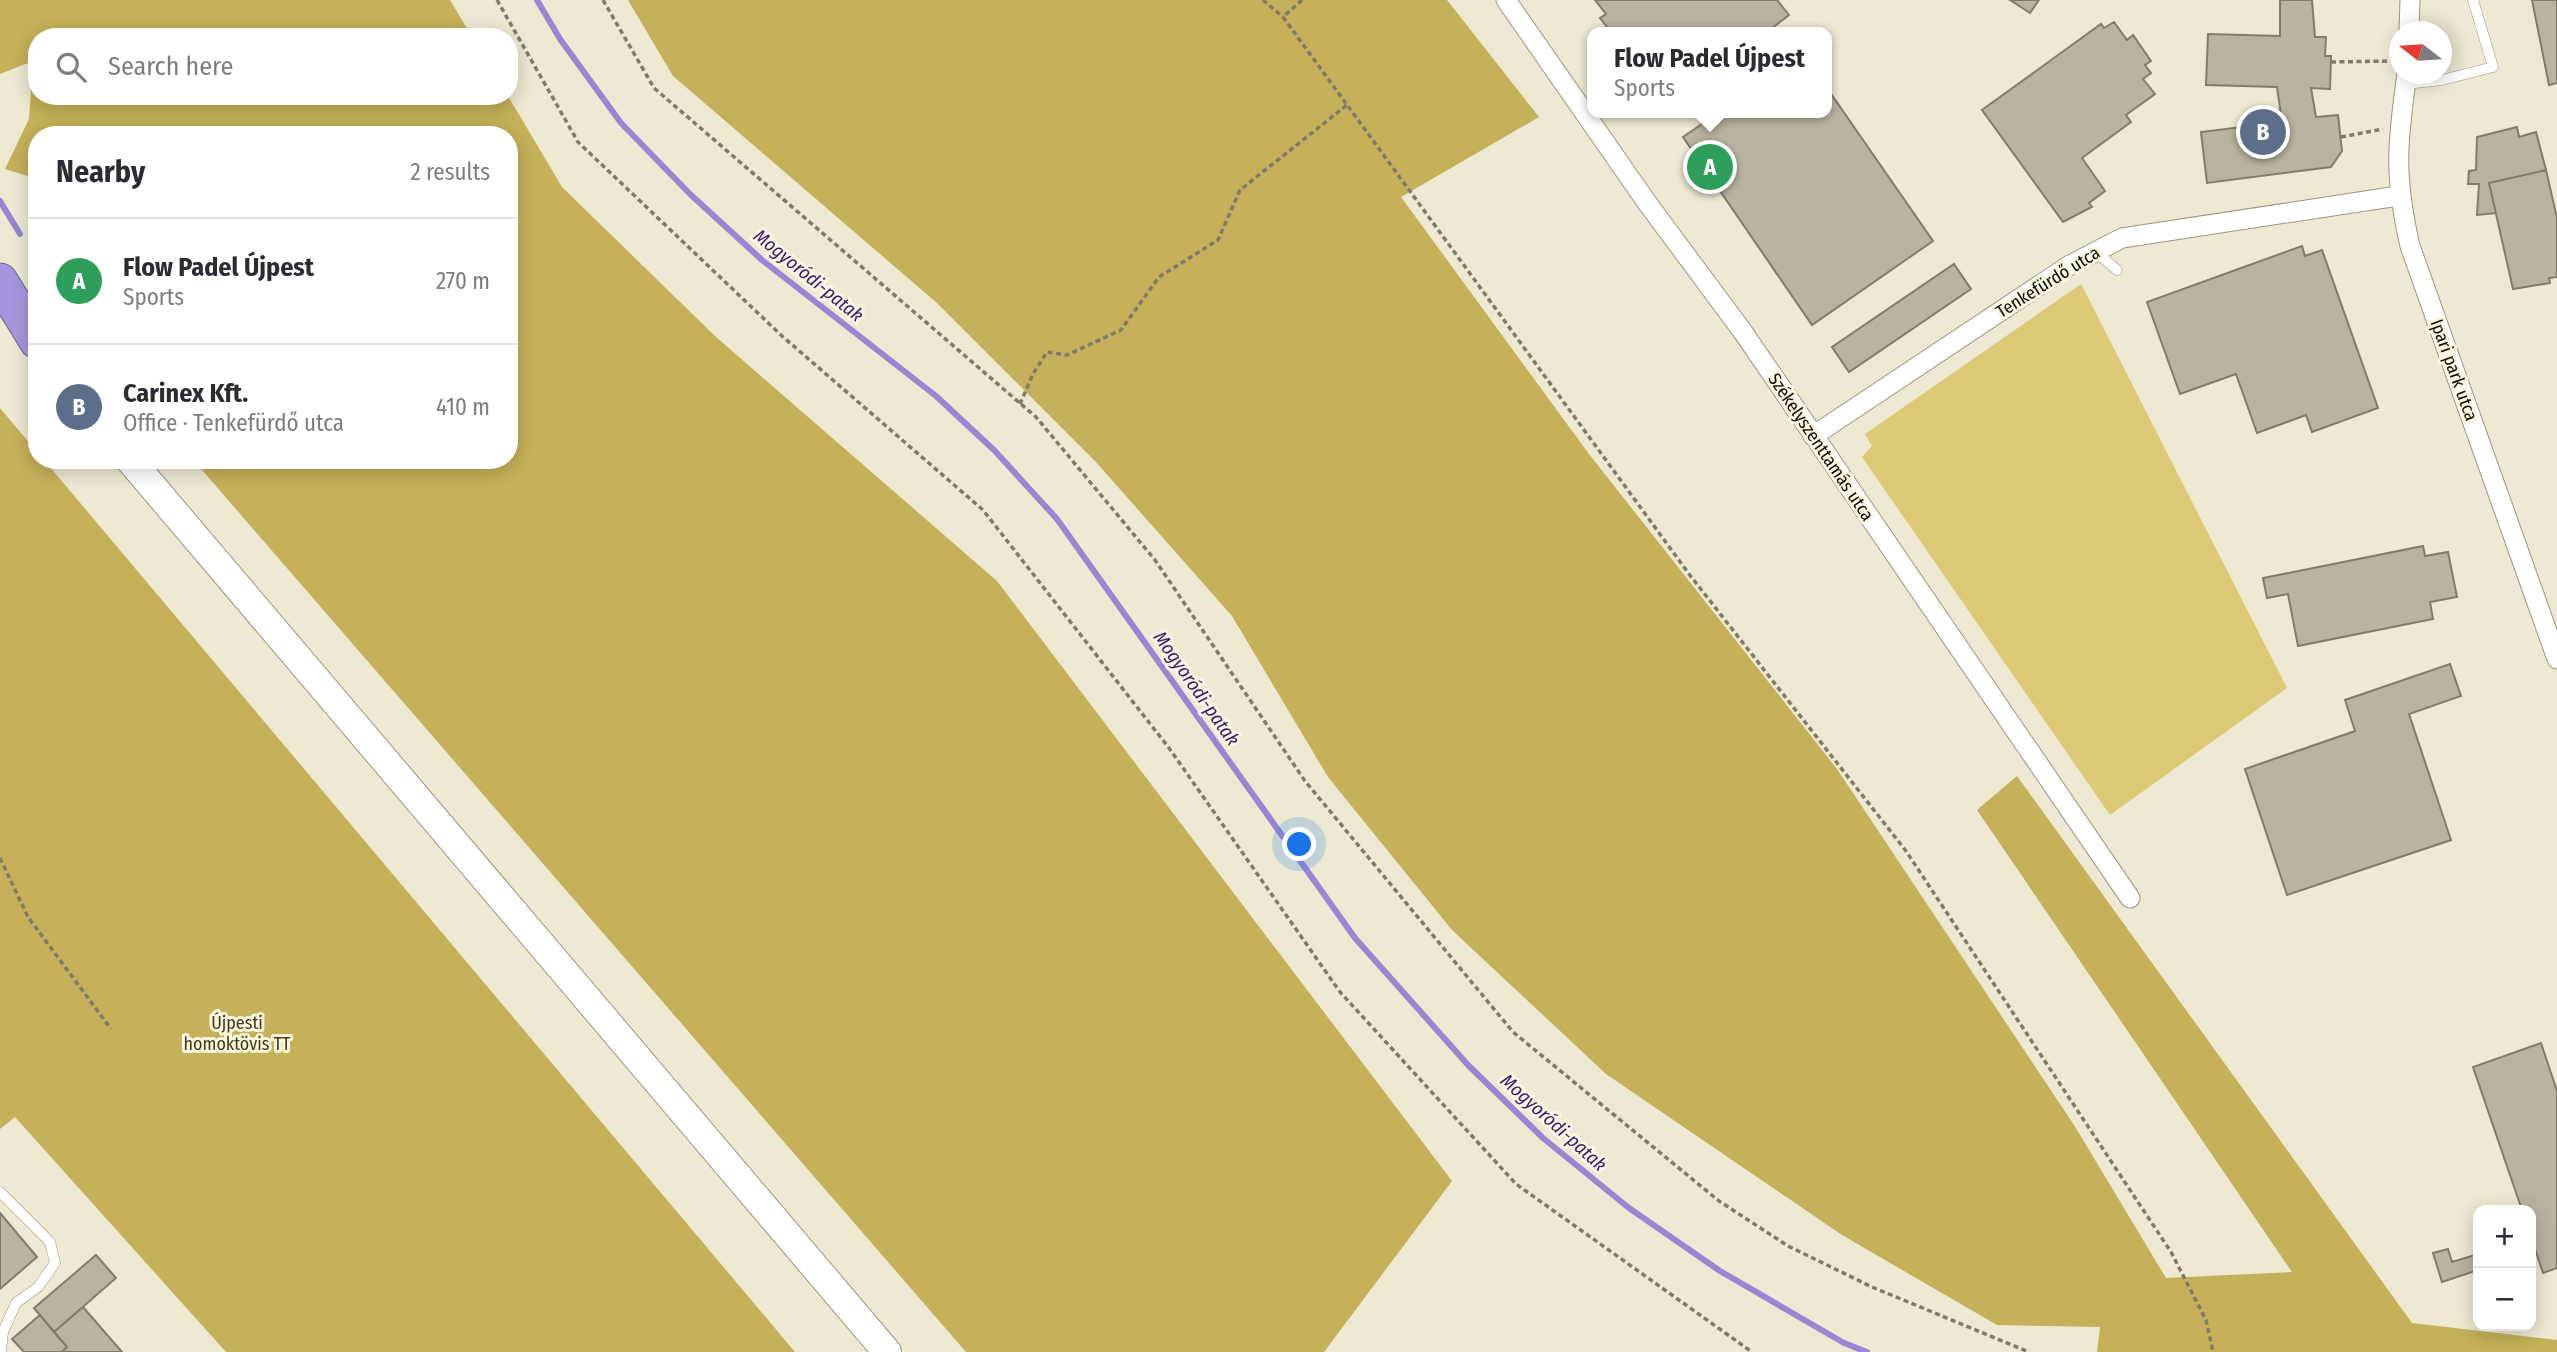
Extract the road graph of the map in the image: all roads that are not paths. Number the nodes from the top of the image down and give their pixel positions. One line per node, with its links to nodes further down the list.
1 (1506, 0): 7 (street, Székelyszenttamás utca)
2 (2410, 0): 4 (street)
3 (2473, 0): 5 (lane)
4 (2409, 21)
5 (2452, 77)
6 (2405, 84): 9 (street, Ipari park utca)
7 (1587, 113)
8 (1590, 118): 18 (street, Székelyszenttamás utca)
9 (2398, 196): 10 (street, Tenkefürdő utca); 20 (street, Ipari park utca)
10 (2096, 251): 11 (lane); 18 (street, Tenkefürdő utca)
11 (2118, 270)
12 (0, 281): 14 (highway)
13 (0, 308): 16 (highway)
14 (28, 326)
15 (0, 327): 17 (highway)
16 (28, 341)
17 (28, 351)
18 (1813, 436): 22 (street, Székelyszenttamás utca)
19 (138, 469): 25 (main road)
20 (2549, 607): 21 (street, Ipari park utca)
21 (2557, 659)
22 (2130, 898)
23 (0, 1192): 24 (lane)
24 (1, 1352)
25 (887, 1352)

